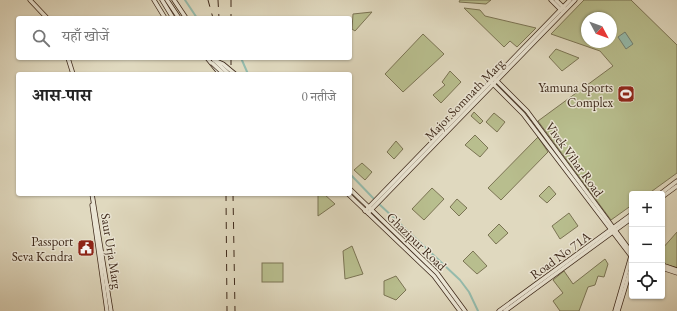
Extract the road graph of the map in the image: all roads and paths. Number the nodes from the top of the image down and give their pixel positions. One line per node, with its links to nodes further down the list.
1 (30, 0): 12 (street)
2 (33, 0): 13 (street)
3 (154, 0): 14 (street)
4 (162, 0): 15 (street)
5 (167, 0): 16 (street)
6 (174, 0): 17 (street)
7 (552, 0): 11 (street)
8 (556, 0): 11 (street)
9 (570, 0): 11 (street, Major Somnath Marg)
10 (575, 0): 11 (street, Major Somnath Marg)
11 (563, 9): 25 (street, Major Somnath Marg)
12 (47, 16)
13 (47, 16)
14 (164, 16)
15 (172, 16)
16 (178, 16)
17 (185, 16)
18 (68, 60): 20 (street)
19 (213, 60): 21 (street, bridge); 22 (street, bridge); 23 (street, bridge); 24 (street, bridge)
20 (70, 72)
21 (219, 72)
22 (222, 72)
23 (226, 72)
24 (233, 72)
25 (495, 79): 26 (street, Major Somnath Marg); 27 (street, Vivek Vihar Road)
26 (492, 83): 28 (street); 39 (street, Major Somnath Marg)
27 (546, 136): 28 (street); 33 (street, Vivek Vihar Road)
28 (542, 139): 33 (street)
29 (677, 181): 32 (street)
30 (677, 186): 34 (street)
31 (352, 191): 37 (street, Ghazipur Road)
32 (664, 191)
33 (586, 195): 46 (street)
34 (665, 195)
35 (91, 196): 42 (street, Saur Urja Marg)
36 (350, 196): 38 (street, Ghazipur Road)
37 (360, 198): 38 (street); 39 (street, Ghazipur Road)
38 (356, 202): 40 (street, Ghazipur Road)
39 (373, 207): 40 (street, Major Somnath Marg); 41 (street)
40 (367, 212): 44 (street, Ghazipur Road)
41 (376, 214): 44 (street); 55 (street, Ghazipur Road)
42 (95, 217): 52 (street, Saur Urja Marg); 53 (street, Saur Urja Marg)
43 (629, 217): 46 (street, Road No 71A)
44 (374, 219): 54 (street, Ghazipur Road)
45 (629, 220): 46 (street, Road No 71A)
46 (613, 230): 47 (street); 56 (street, Road No 71A); 57 (street, Road No 71A)
47 (629, 254)
48 (629, 263): 58 (street)
49 (665, 268): 50 (street)
50 (677, 271)
51 (629, 275): 59 (street)
52 (107, 311)
53 (111, 311)
54 (460, 311)
55 (465, 311)
56 (499, 311)
57 (505, 311)
58 (615, 311)
59 (618, 311)

